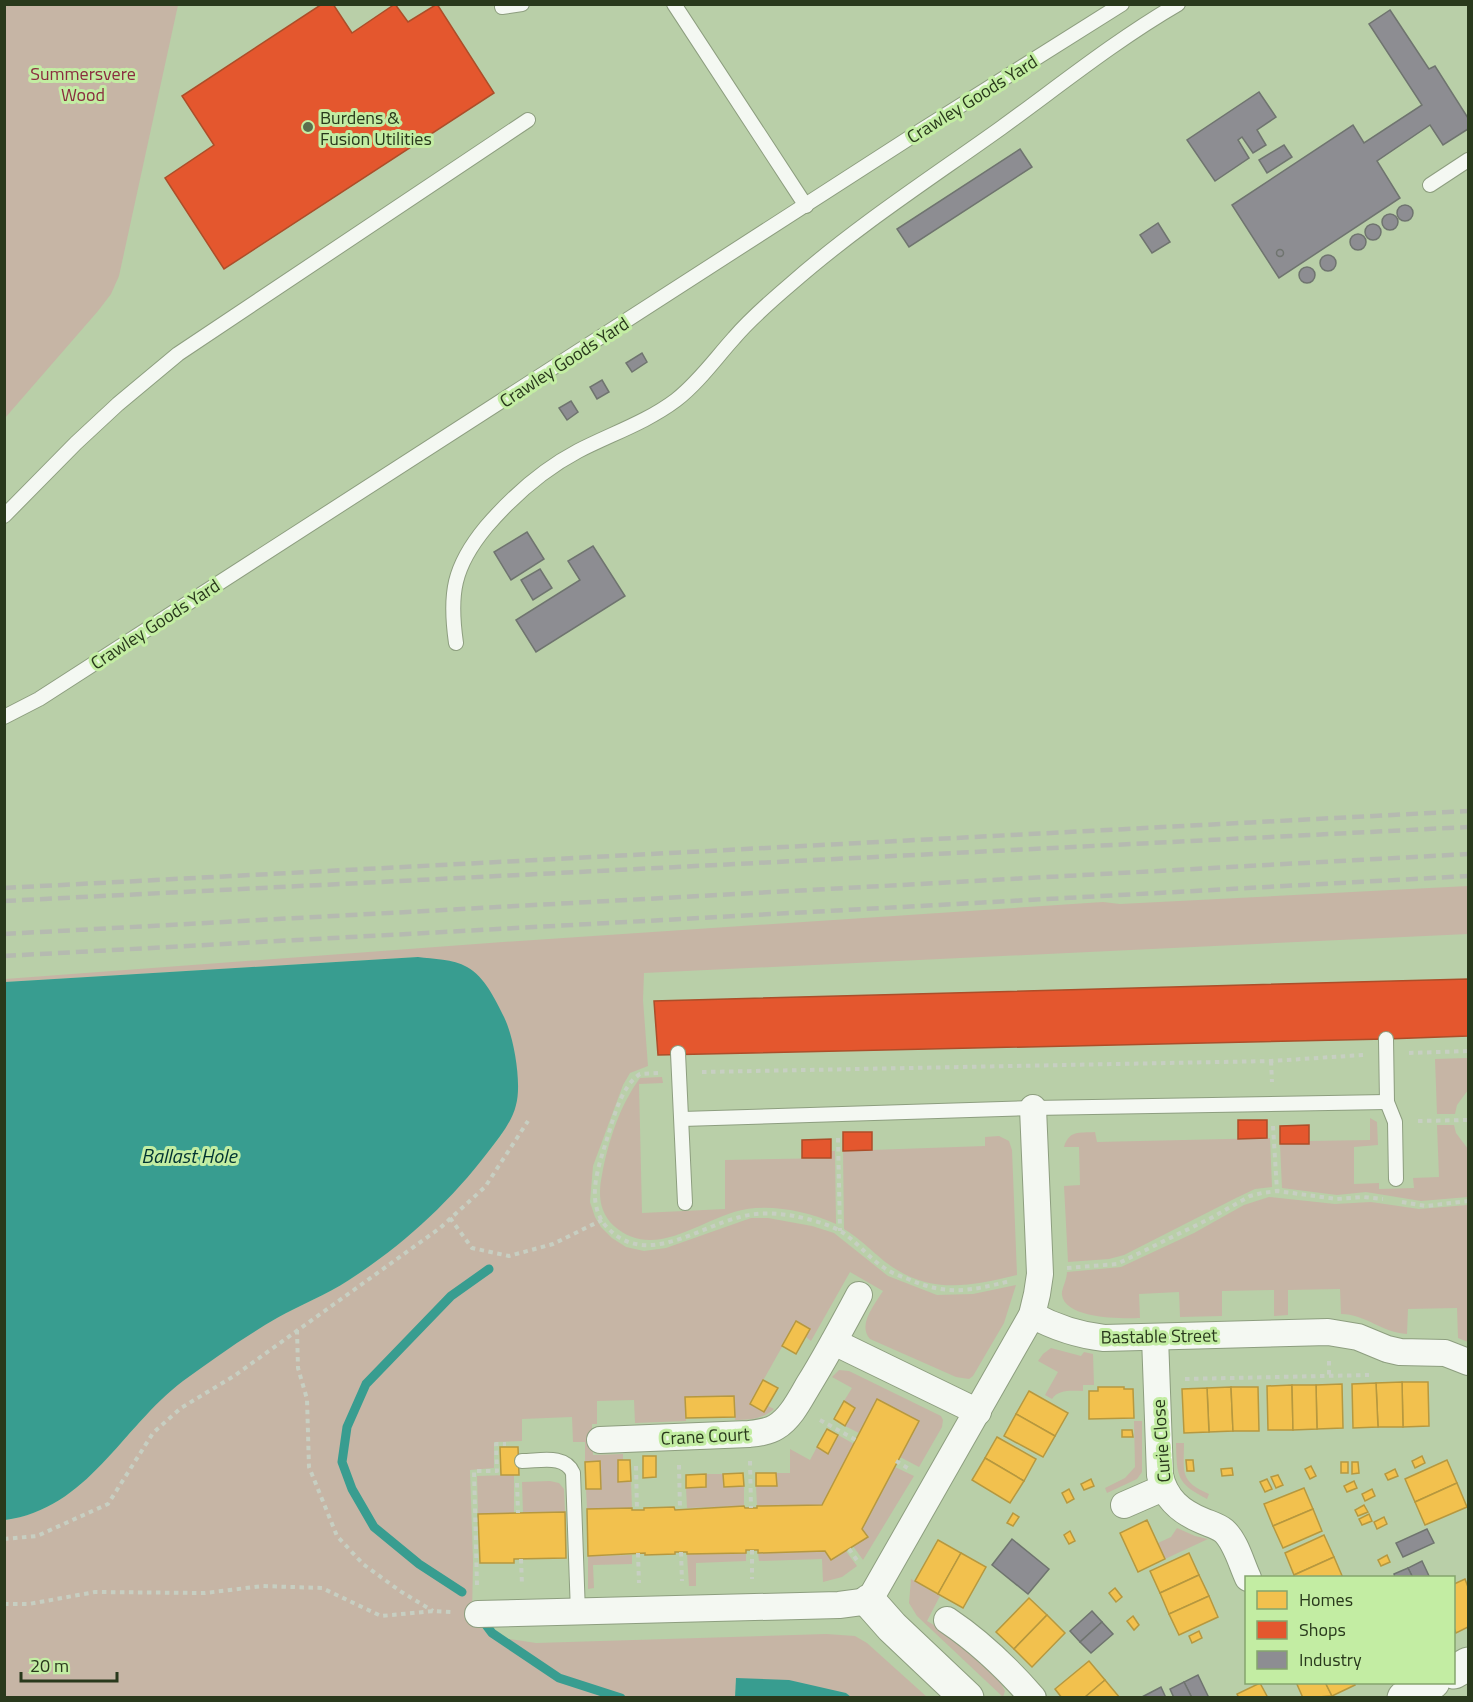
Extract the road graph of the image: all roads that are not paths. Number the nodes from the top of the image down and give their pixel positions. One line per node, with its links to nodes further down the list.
1 (522, 4): 5 (lane)
2 (674, 4): 9 (lane)
3 (1122, 4): 9 (lane, Crawley Goods Yard)
4 (1178, 4): 11 (lane)
5 (502, 7)
6 (528, 120): 10 (lane)
7 (1468, 160): 8 (lane)
8 (1430, 185)
9 (806, 206): 12 (lane, Crawley Goods Yard)
10 (4, 516)
11 (456, 644)
12 (4, 717)
13 (1386, 1039): 15 (lane)
14 (678, 1053): 17 (lane)
15 (1387, 1102): 16 (lane); 18 (lane)
16 (1033, 1108): 17 (lane); 21 (street)
17 (682, 1119): 19 (lane)
18 (1396, 1179)
19 (685, 1203)
20 (859, 1295): 23 (street, Crane Court)
21 (1032, 1315): 22 (street, Bastable Street); 25 (street)
22 (1155, 1337): 24 (street, Bastable Street); 28 (street, Curie Close)
23 (834, 1342): 25 (street); 26 (street, Crane Court)
24 (1468, 1362)
25 (978, 1412): 31 (street)
26 (600, 1440)
27 (522, 1461): 32 (lane)
28 (1163, 1488): 29 (street); 30 (street, Curie Close)
29 (1124, 1505)
30 (1247, 1576)
31 (869, 1601): 32 (street); 37 (street)
32 (578, 1612): 33 (street)
33 (478, 1614)
34 (947, 1620): 36 (street)
35 (1431, 1684): 38 (street)
36 (1031, 1697)
37 (967, 1698)
38 (1404, 1698)

